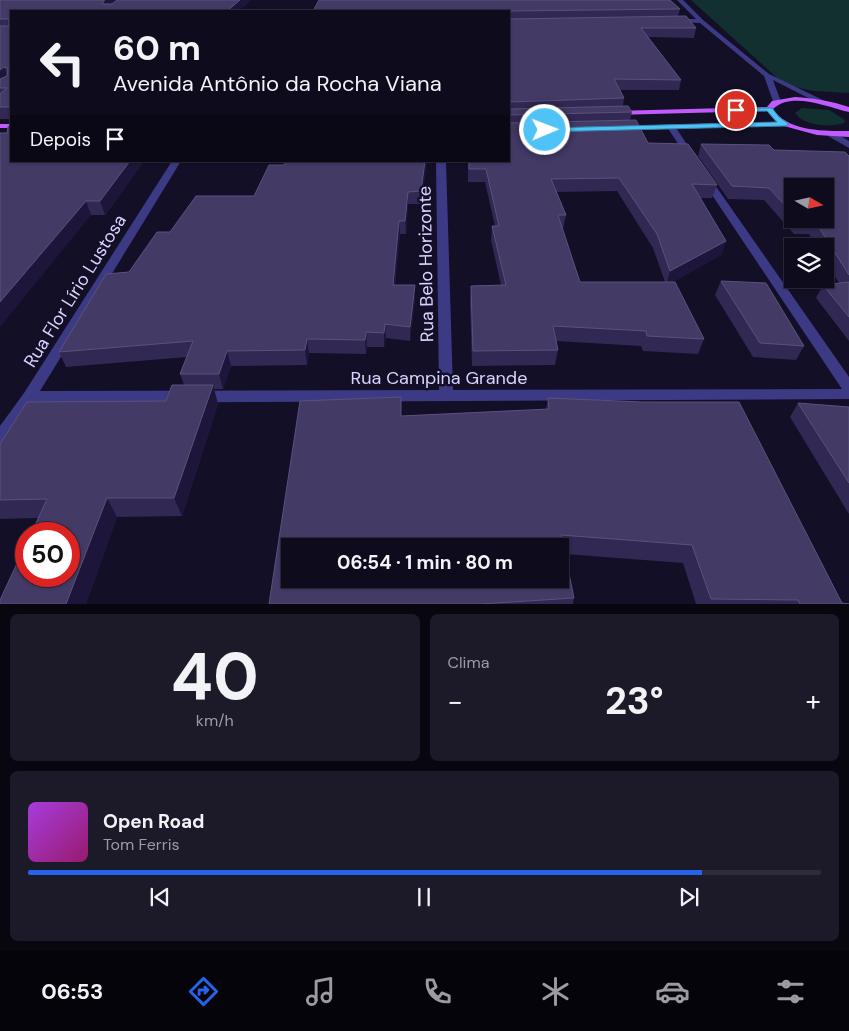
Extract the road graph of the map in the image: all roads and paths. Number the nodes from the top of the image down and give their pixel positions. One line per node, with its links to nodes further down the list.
1 (680, 0): 2 (street)
2 (701, 21): 3 (street); 4 (street)
3 (663, 22)
4 (767, 75): 5 (street); 6 (street)
5 (777, 102): 6 (main road); 9 (main road)
6 (825, 102): 7 (main road)
7 (836, 105): 8 (main road); 10 (main road)
8 (849, 105)
9 (769, 109): 11 (main road); 12 (main road)
10 (849, 110)
11 (602, 114)
12 (786, 124): 13 (main road); 15 (main road)
13 (671, 127): 14 (main road); 20 (street)
14 (614, 128)
15 (831, 134): 16 (main road); 17 (street)
16 (849, 134)
17 (849, 146)
18 (176, 162): 22 (street, Rua Flor Lírio Lustosa)
19 (441, 162): 23 (street, Rua Belo Horizonte)
20 (849, 388)
21 (849, 394): 23 (street, Rua Campina Grande)
22 (29, 397): 23 (street, Rua Campina Grande); 24 (street, Rua Flor Lírio Lustosa)
23 (446, 397)
24 (0, 438)

